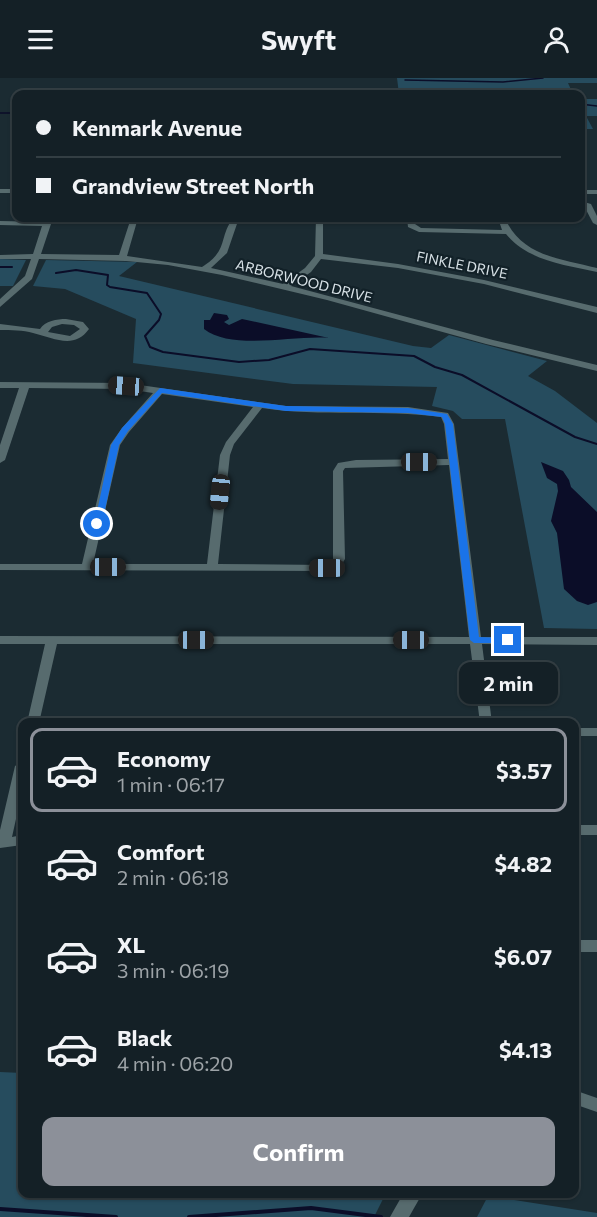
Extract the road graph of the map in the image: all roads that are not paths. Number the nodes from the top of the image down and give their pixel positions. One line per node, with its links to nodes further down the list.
1 (585, 205): 10 (street)
2 (24, 222): 9 (street)
3 (47, 222): 14 (street)
4 (134, 222): 15 (street)
5 (233, 222): 16 (street)
6 (320, 222): 12 (street)
7 (411, 222): 11 (street)
8 (503, 222): 11 (street)
9 (0, 223)
10 (597, 223)
11 (505, 232): 17 (street)
12 (319, 256): 18 (street); 20 (street, FINKLE DRIVE)
13 (0, 257): 14 (street, ARBORWOOD DRIVE)
14 (34, 257): 15 (street, ARBORWOOD DRIVE); 19 (street)
15 (122, 258): 16 (street, ARBORWOOD DRIVE)
16 (203, 270): 18 (street, ARBORWOOD DRIVE)
17 (597, 270)
18 (283, 288): 23 (street, ARBORWOOD DRIVE)
19 (0, 304)
20 (597, 310)
21 (0, 327): 22 (street)
22 (44, 333)
23 (597, 368)
24 (0, 385): 25 (street)
25 (25, 385): 26 (street); 28 (street)
26 (160, 391): 27 (street); 31 (street)
27 (259, 406): 29 (street); 32 (street)
28 (0, 460)
29 (453, 462): 32 (street); 34 (street)
30 (0, 567): 31 (street)
31 (87, 567): 32 (street)
32 (212, 567)
33 (0, 640): 35 (street)
34 (474, 640): 35 (street); 36 (street); 38 (street)
35 (52, 641): 37 (street)
36 (597, 641)
37 (34, 718)
38 (485, 718)
39 (579, 732): 40 (street)
40 (597, 732)
41 (18, 781): 45 (street)
42 (579, 830): 43 (street)
43 (597, 830)
44 (18, 840): 45 (street)
45 (2, 842)
46 (579, 946): 47 (street)
47 (597, 946)
48 (579, 1099): 49 (street)
49 (597, 1105)
50 (411, 1198): 51 (street)
51 (399, 1217)

